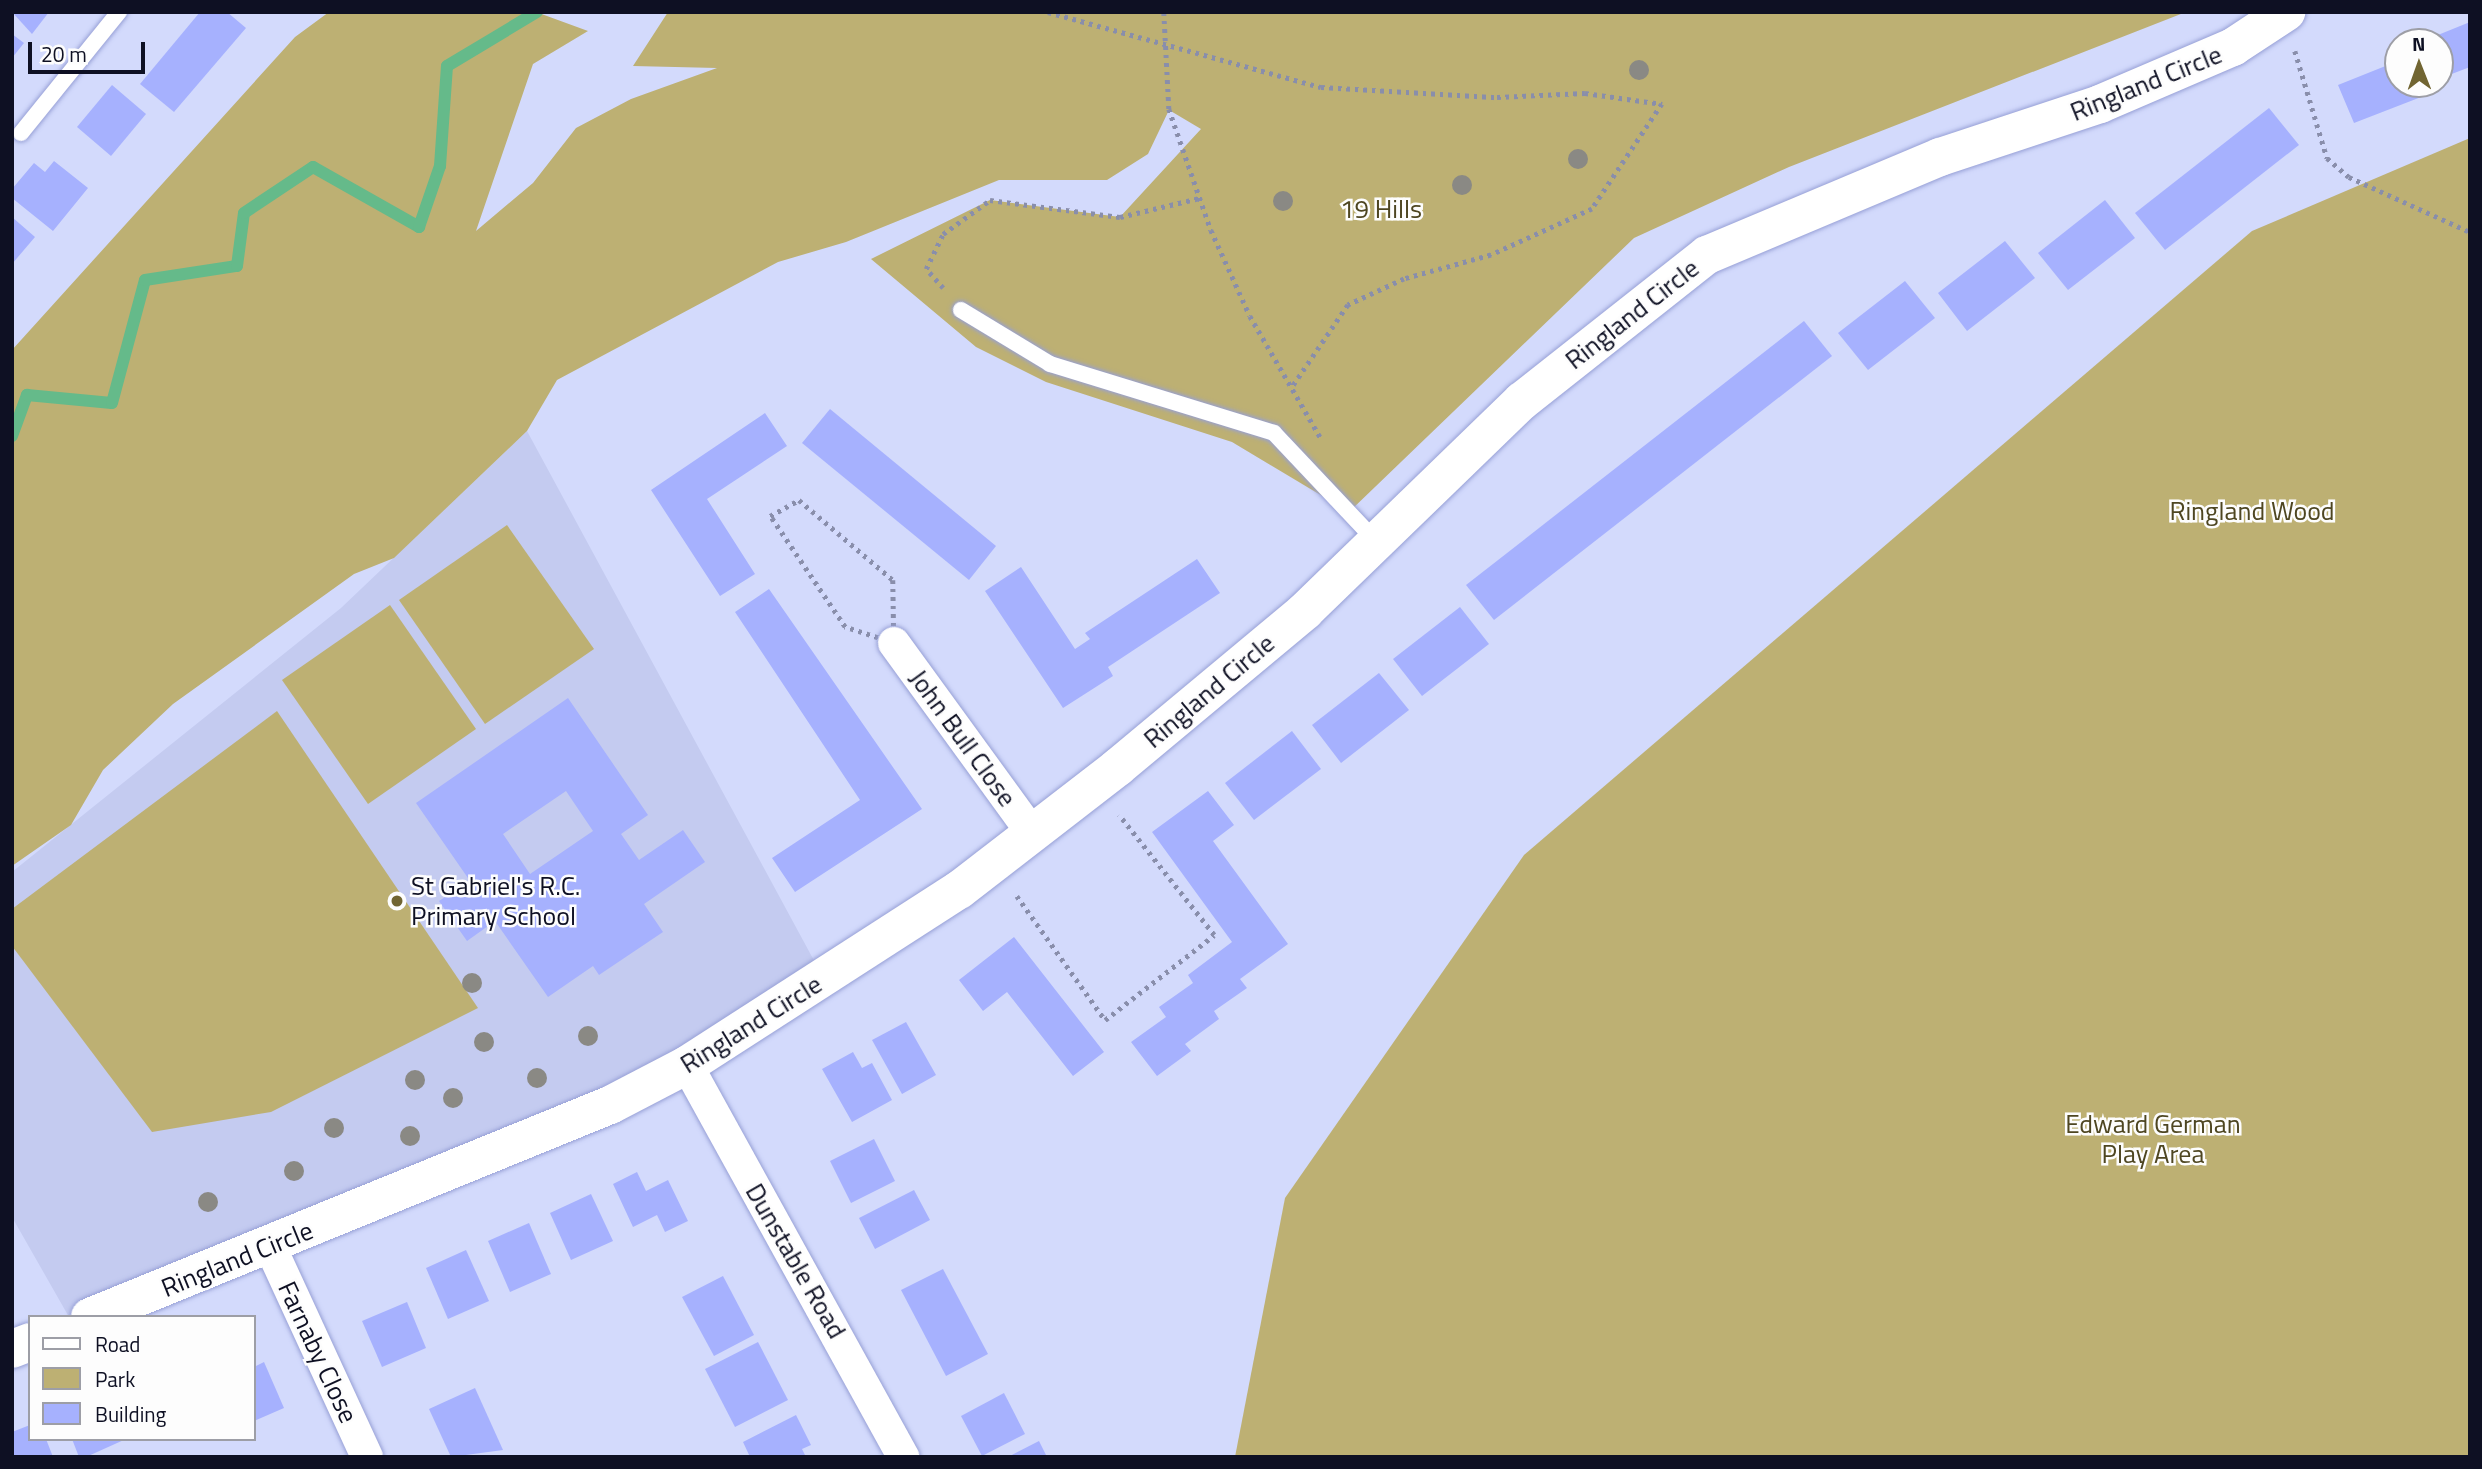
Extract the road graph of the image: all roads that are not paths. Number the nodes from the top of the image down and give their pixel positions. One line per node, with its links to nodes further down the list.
1 (118, 12): 3 (lane)
2 (2286, 12): 5 (street, Ringland Circle)
3 (21, 133)
4 (961, 310): 5 (lane)
5 (1375, 540): 7 (street, Ringland Circle)
6 (894, 643): 7 (street, John Bull Close)
7 (1033, 834): 8 (street, Ringland Circle)
8 (687, 1065): 9 (street, Ringland Circle); 12 (street, Dunstable Road)
9 (270, 1246): 10 (street, Ringland Circle); 11 (street, Farnaby Close)
10 (95, 1315)
11 (367, 1457)
12 (904, 1457)

